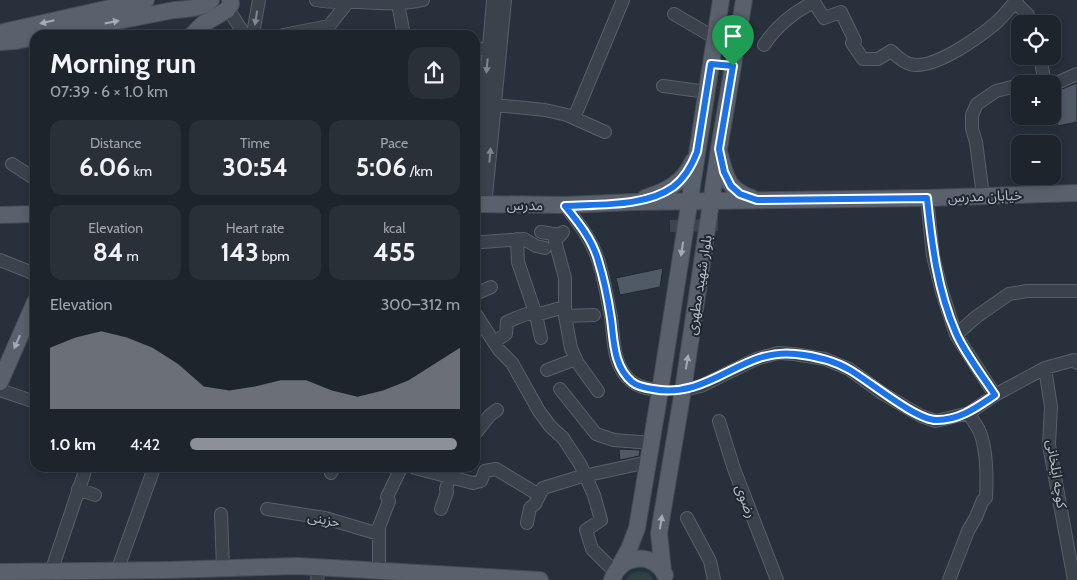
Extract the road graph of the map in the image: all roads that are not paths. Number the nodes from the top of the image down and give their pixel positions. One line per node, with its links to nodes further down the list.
1 (146, 0): 25 (main road, one-way to 25)
2 (211, 0): 13 (main road)
3 (259, 0): 22 (street, one-way to 22)
4 (316, 0): 11 (street)
5 (423, 0): 14 (street)
6 (493, 0): 30 (street)
7 (505, 0): 39 (street)
8 (624, 0): 40 (street)
9 (721, 0): 26 (main road, بلوار شهید مطهری)
10 (744, 0): 33 (main road, بلوار شهید مطهری)
11 (348, 1): 14 (street); 23 (street)
12 (1016, 1): 15 (street); 18 (street)
13 (184, 4): 19 (main road, one-way to 13)
14 (398, 4): 24 (street)
15 (841, 6): 29 (street)
16 (226, 8): 20 (main road); 21 (street)
17 (674, 14): 26 (street)
18 (1028, 15)
19 (69, 30)
20 (196, 30)
21 (241, 30)
22 (255, 30)
23 (309, 30)
24 (403, 30)
25 (0, 36)
26 (715, 38): 32 (main road, بلوار شهید مطهری)
27 (30, 39): 28 (main road)
28 (0, 42)
29 (764, 45)
30 (489, 47): 31 (street); 39 (street, one-way to 39)
31 (480, 49)
32 (711, 64): 33 (main road); 38 (main road, بلوار شهید مطهری)
33 (733, 66): 43 (main road, بلوار شهید مطهری)
34 (1077, 74): 35 (street)
35 (1061, 81)
36 (663, 86): 38 (street)
37 (1011, 87): 48 (street)
38 (706, 92): 44 (main road, بلوار شهید مطهری)
39 (484, 104): 40 (street); 42 (street); 54 (street, one-way to 39)
40 (574, 118): 41 (street)
41 (605, 132)
42 (480, 140)
43 (719, 149): 50 (main road, بلوار شهید مطهری); 51 (main road)
44 (697, 152): 52 (main road, بلوار شهید مطهری); 53 (main road)
45 (12, 164): 46 (street)
46 (30, 177)
47 (1077, 193): 48 (main road, خیابان مدرس)
48 (982, 196): 49 (main road, خیابان مدرس)
49 (927, 198): 51 (main road, خیابان مدرس); 73 (street)
50 (712, 200): 51 (main road, خیابان مدرس); 52 (main road, خیابان مدرس); 82 (main road, بلوار شهید مطهری, one-way to 50)
51 (757, 200)
52 (690, 201): 53 (main road, مدرس); 84 (main road, بلوار شهید مطهری, one-way to 84)
53 (636, 202): 55 (main road, مدرس)
54 (480, 204): 55 (main road, مدرس)
55 (565, 206): 84 (street)
56 (30, 214): 57 (main road)
57 (0, 215)
58 (541, 232): 60 (street)
59 (517, 239): 60 (street); 61 (street); 69 (street)
60 (556, 239): 63 (street); 70 (street)
61 (482, 242)
62 (0, 260): 64 (street)
63 (543, 261)
64 (30, 272)
65 (491, 287): 67 (street)
66 (1077, 290): 73 (street)
67 (480, 292)
68 (30, 313): 80 (main road, one-way to 80)
69 (536, 313): 70 (street); 74 (street); 75 (street)
70 (565, 313): 71 (street); 76 (street)
71 (594, 315)
72 (480, 321): 75 (street)
73 (956, 335): 85 (street)
74 (541, 338)
75 (494, 342): 97 (street)
76 (576, 359): 79 (street); 83 (street)
77 (1077, 362): 78 (street)
78 (1045, 368): 85 (street); 124 (street, کوچه ایلخانی)
79 (547, 370)
80 (0, 382): 86 (street)
81 (560, 389): 91 (street)
82 (683, 390): 84 (main road); 88 (street); 115 (main road, بلوار شهید مطهری, one-way to 82)
83 (598, 391)
84 (660, 391): 91 (main road, بلوار شهید مطهری)
85 (995, 395): 88 (street)
86 (30, 399)
87 (497, 410): 90 (street)
88 (969, 413): 123 (street)
89 (720, 422): 122 (street, رضوی)
90 (480, 428)
91 (652, 443): 92 (main road, بلوار شهید مطهری)
92 (648, 462): 97 (street); 111 (main road, بلوار شهید مطهری)
93 (84, 472): 98 (street)
94 (153, 472): 107 (street)
95 (399, 472): 106 (street)
96 (450, 472): 100 (street); 102 (street)
97 (586, 476): 100 (street); 111 (street)
98 (78, 489): 99 (street); 112 (street)
99 (95, 495)
100 (539, 495): 105 (street)
101 (267, 509): 106 (street, حزینی)
102 (441, 509)
103 (221, 514): 110 (street)
104 (687, 518): 121 (street)
105 (527, 523)
106 (379, 534): 108 (street)
107 (117, 571): 114 (main road); 116 (main road)
108 (380, 571): 113 (main road); 117 (main road)
109 (0, 572): 112 (main road)
110 (231, 572): 113 (main road); 114 (main road)
111 (616, 572): 115 (main road)
112 (45, 574): 116 (main road)
113 (318, 574)
114 (176, 575)
115 (665, 575)
116 (94, 576)
117 (426, 577): 118 (main road)
118 (478, 578): 119 (main road)
119 (532, 580): 120 (main road)
120 (540, 580)
121 (714, 580)
122 (777, 580)
123 (950, 580)
124 (1074, 580)

